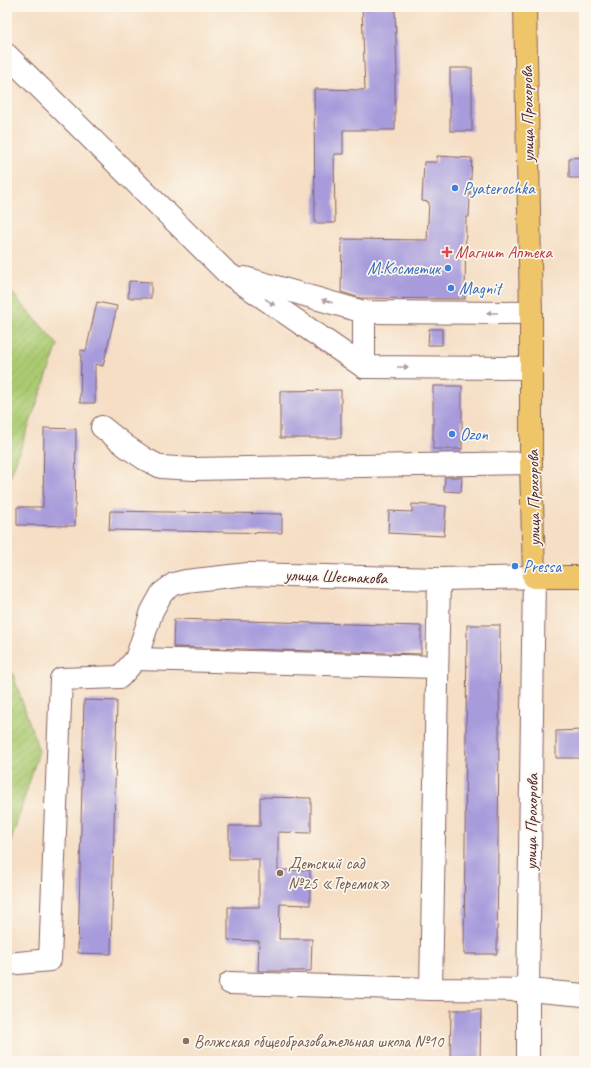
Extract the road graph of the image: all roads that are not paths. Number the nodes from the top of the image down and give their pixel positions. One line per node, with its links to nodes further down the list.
1 (525, 7): 5 (main road, улица Прохорова)
2 (7, 55): 3 (street)
3 (226, 272): 4 (street, one-way to 3); 6 (street, one-way to 6)
4 (364, 312): 5 (street, one-way to 4); 6 (street)
5 (531, 313): 7 (main road, улица Прохорова)
6 (364, 367): 7 (street, one-way to 7)
7 (531, 368): 9 (main road, улица Прохорова)
8 (102, 427): 9 (street)
9 (531, 463): 10 (main road, улица Прохорова)
10 (534, 577): 11 (main road, улица Шестакова); 12 (street, улица Шестакова); 18 (street, улица Прохорова)
11 (584, 577)
12 (439, 579): 13 (street, улица Шестакова); 14 (street)
13 (136, 659): 14 (street); 15 (street)
14 (438, 667): 17 (street)
15 (7, 964)
16 (230, 983): 17 (street)
17 (431, 989): 18 (street)
18 (528, 990): 19 (street); 20 (street, улица Прохорова)
19 (584, 994)
20 (528, 1061)

